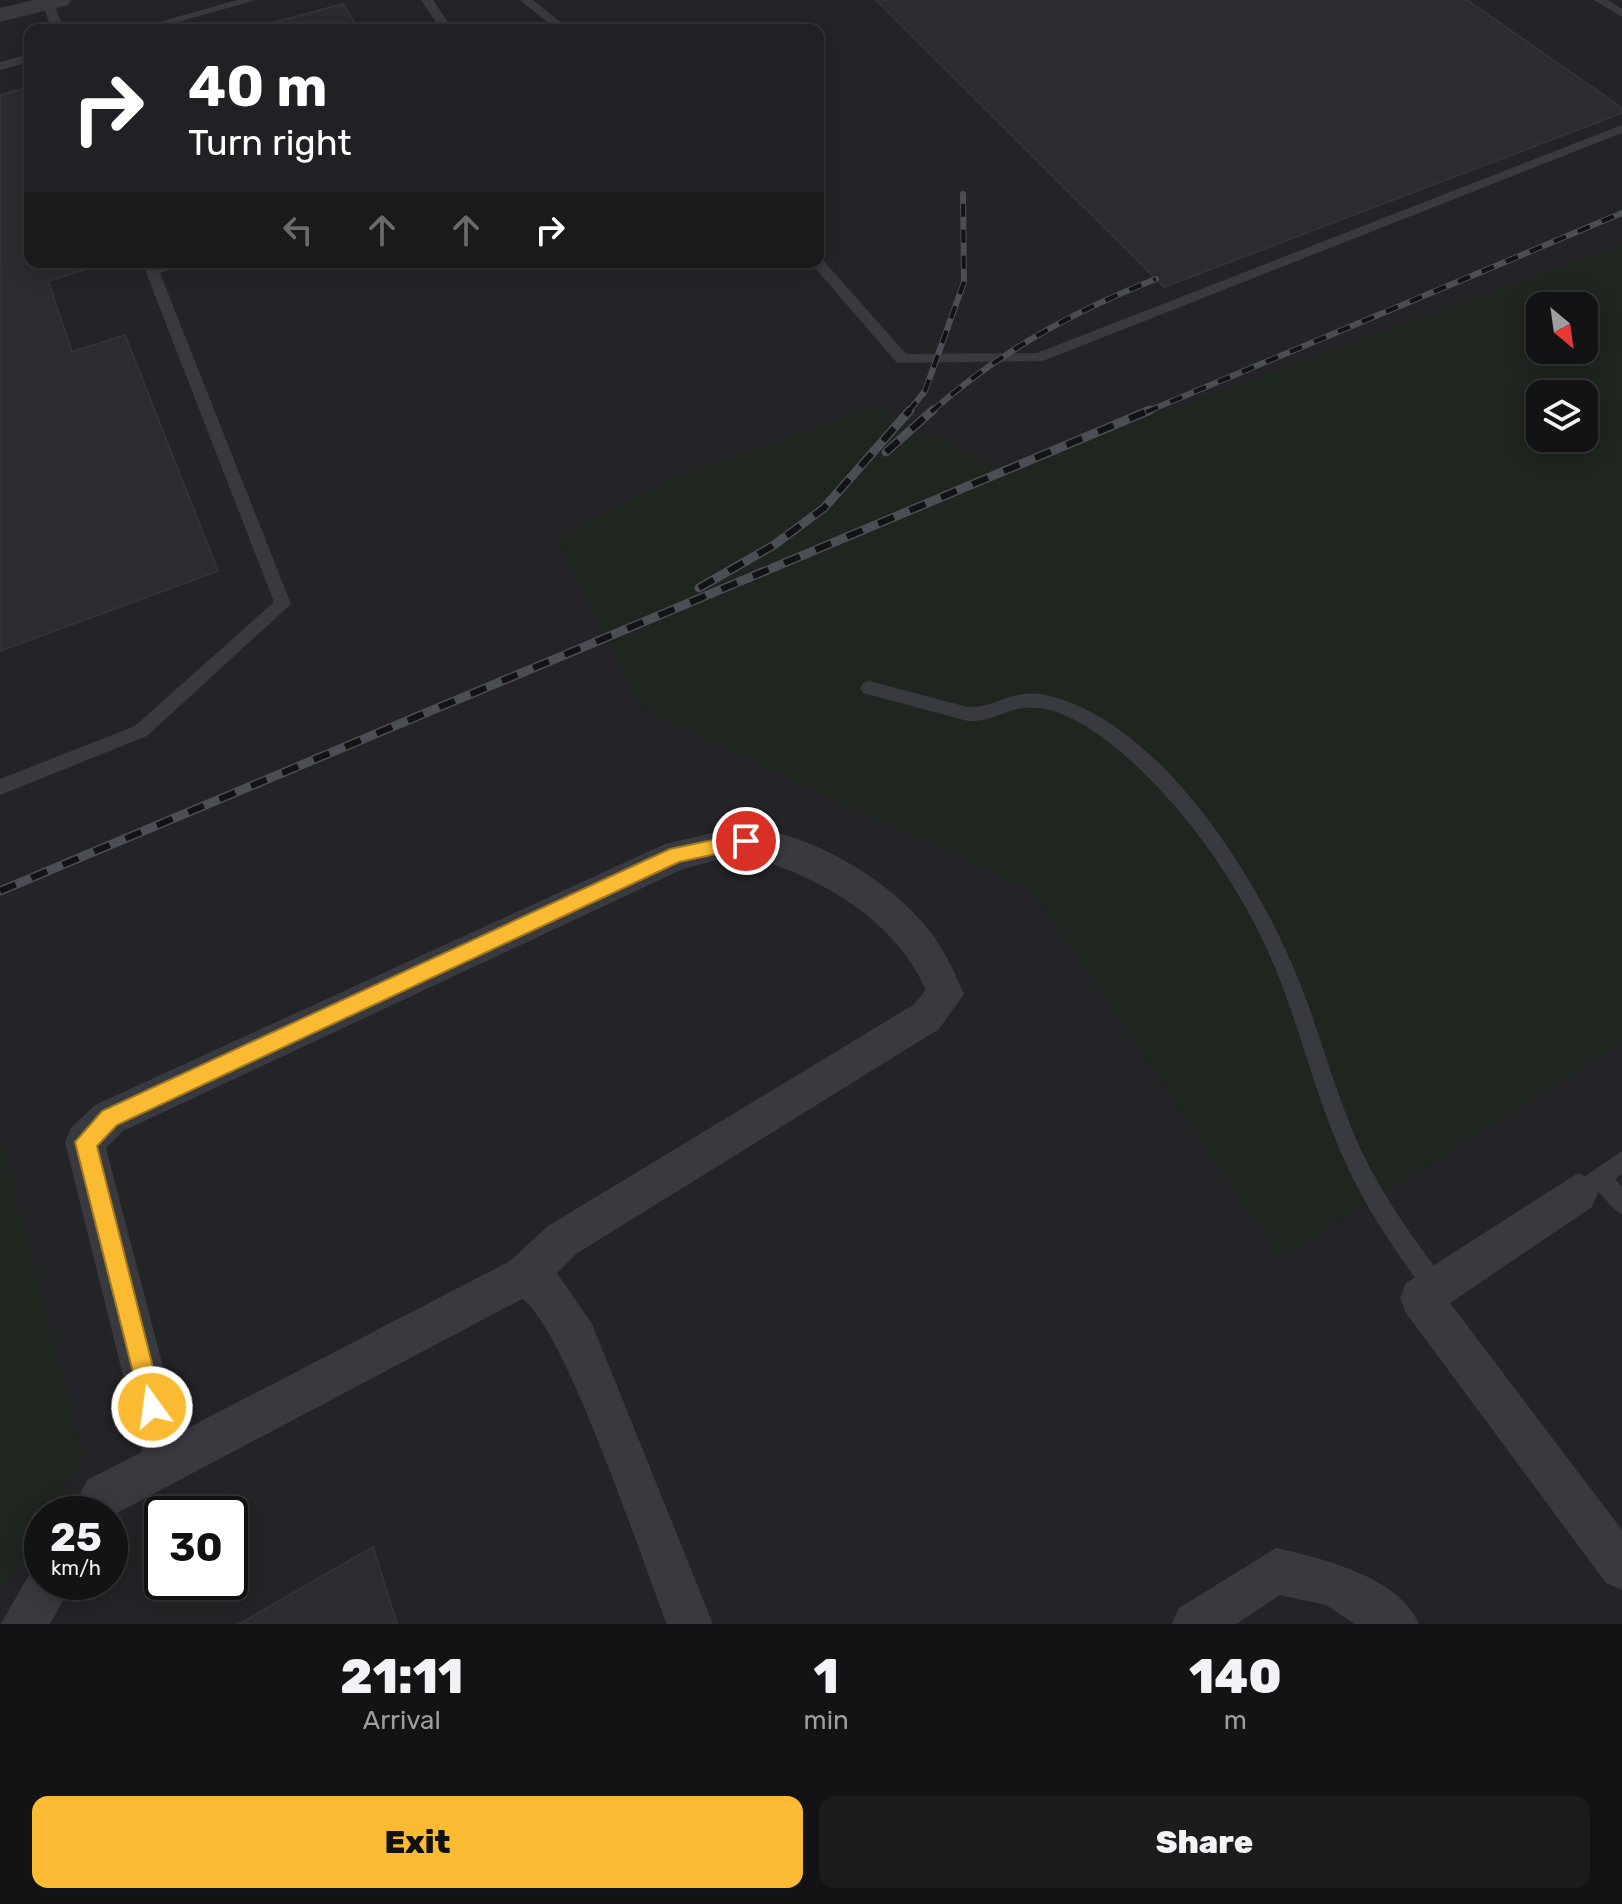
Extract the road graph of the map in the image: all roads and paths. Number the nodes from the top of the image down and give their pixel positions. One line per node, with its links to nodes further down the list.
1 (250, 0): 9 (lane)
2 (427, 0): 10 (lane)
3 (526, 0): 11 (lane)
4 (1600, 0): 6 (lane)
5 (54, 2): 7 (street); 8 (lane)
6 (1622, 14)
7 (0, 15)
8 (57, 24)
9 (160, 24)
10 (443, 24)
11 (556, 24)
12 (24, 60): 13 (lane)
13 (0, 66)
14 (1622, 129): 16 (lane)
15 (152, 268): 18 (lane)
16 (822, 268)
17 (869, 688): 23 (lane)
18 (0, 787)
19 (1622, 1161): 20 (lane)
20 (1589, 1185): 21 (lane); 23 (street)
21 (1622, 1203)
22 (525, 1276): 24 (street); 24 (street); 29 (street)
23 (1436, 1288): 26 (street)
24 (166, 1462): 25 (street)
25 (103, 1496)
26 (1622, 1567)
27 (39, 1600): 28 (street)
28 (24, 1624)
29 (690, 1624)
30 (1195, 1624): 31 (street)
31 (1396, 1624)

